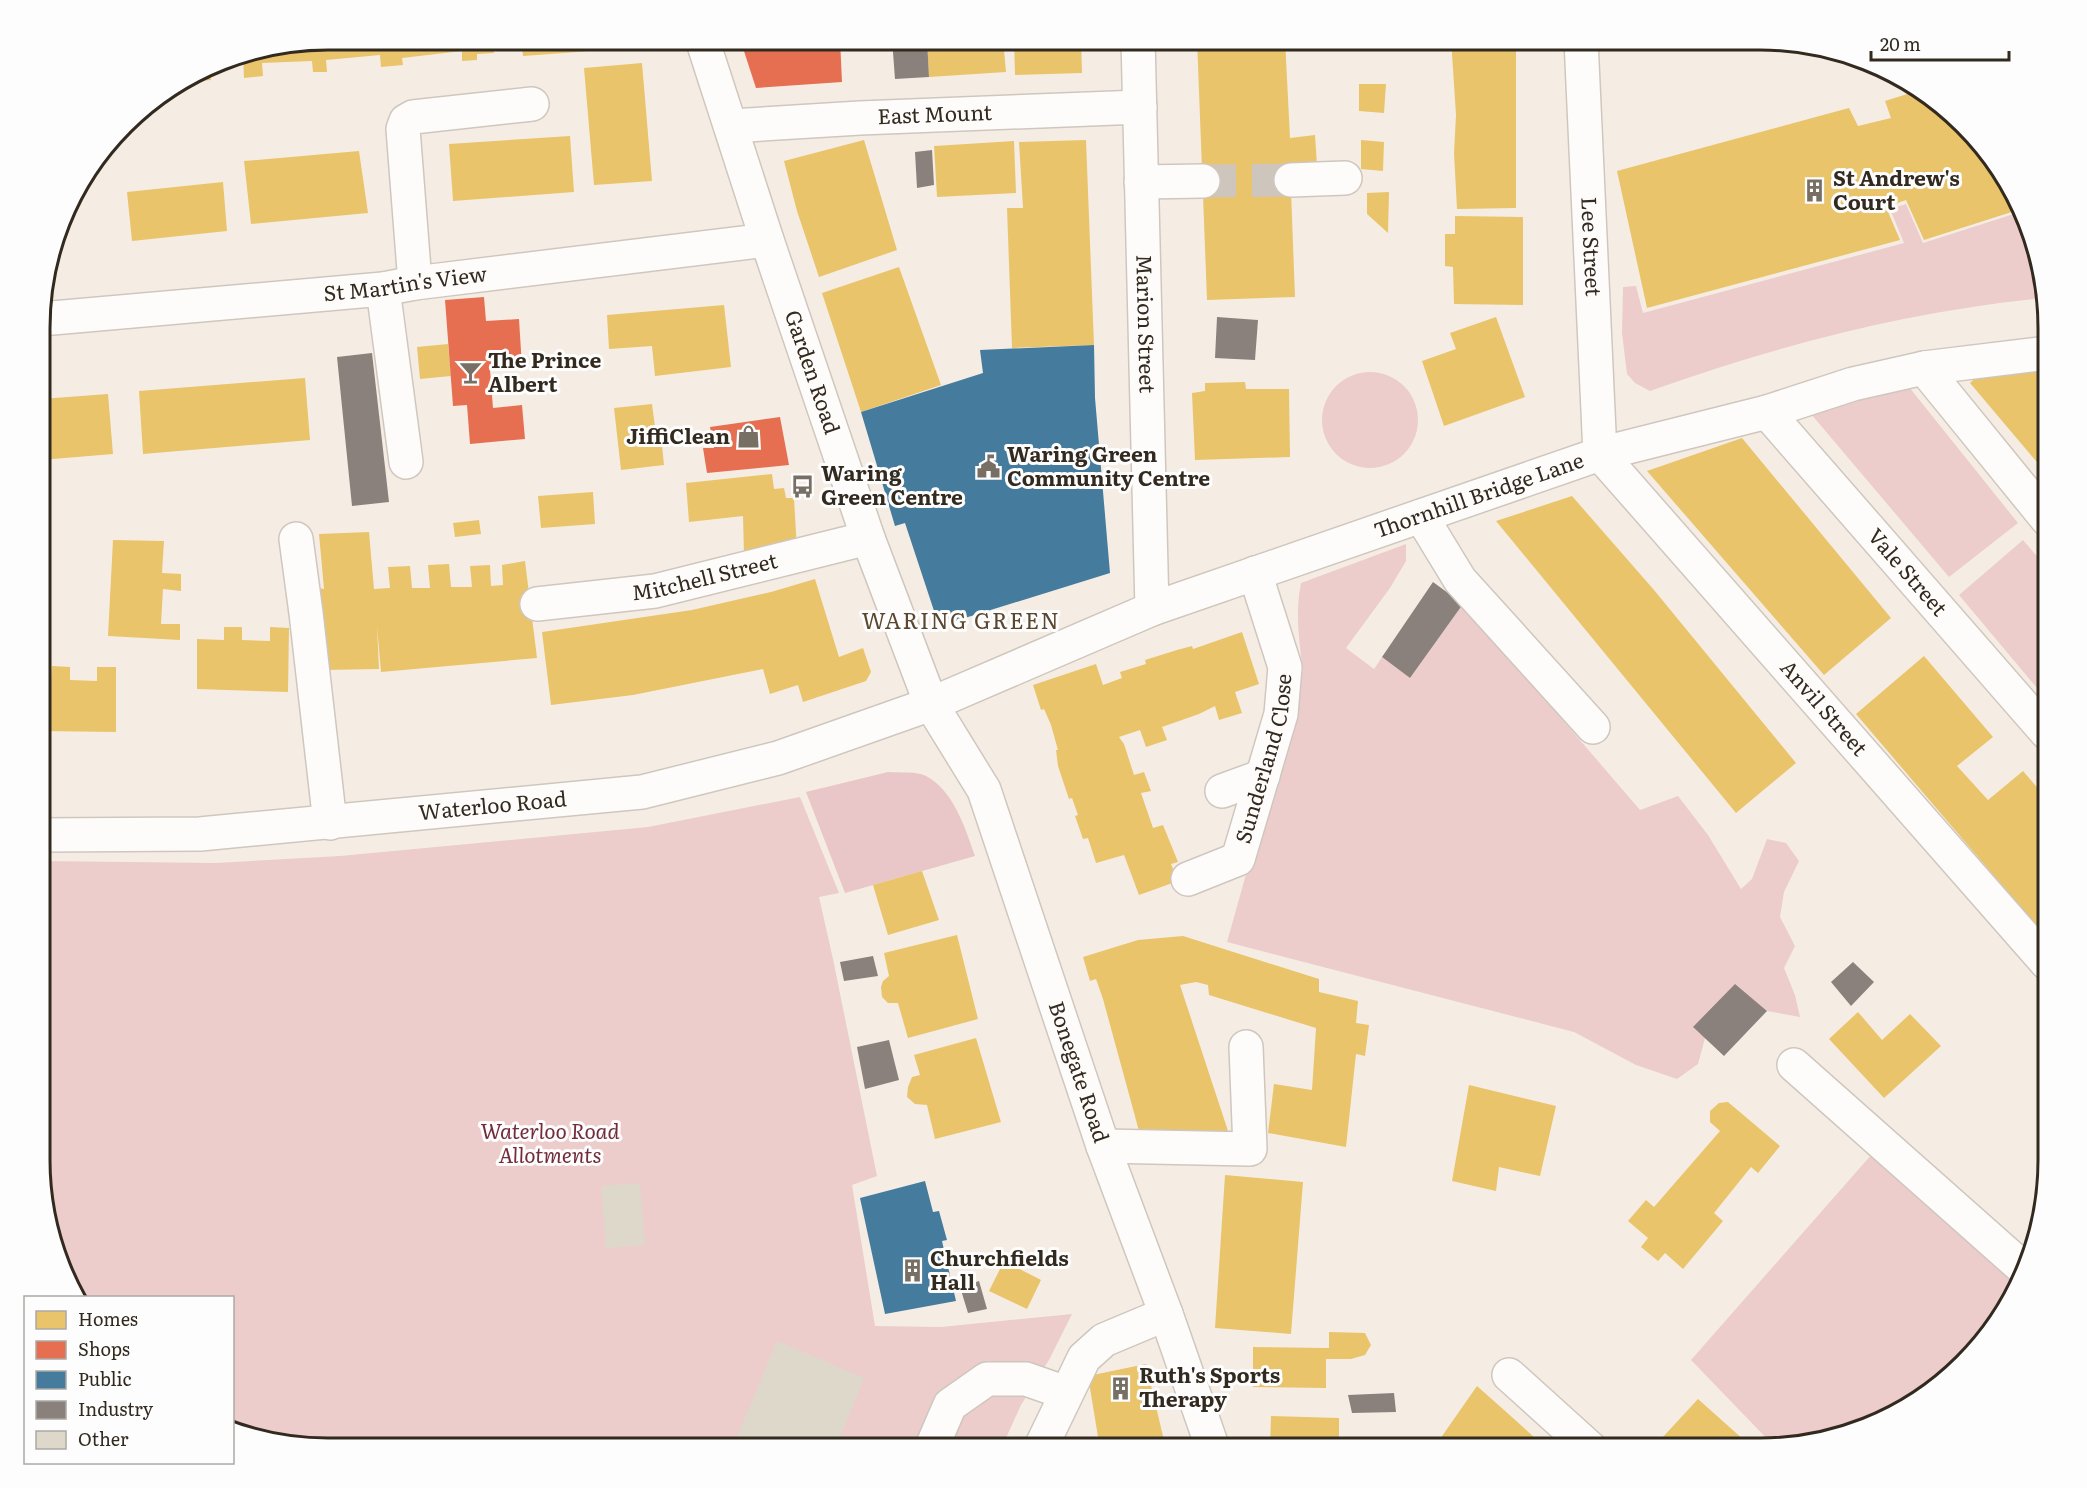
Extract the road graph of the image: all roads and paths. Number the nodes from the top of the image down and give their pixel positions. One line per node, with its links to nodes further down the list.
1 (706, 50): 6 (street, Garden Road)
2 (1138, 50): 5 (street, Marion Street)
3 (1582, 50): 18 (street, Lee Street)
4 (532, 104): 12 (street)
5 (1140, 107): 6 (street, East Mount); 10 (street, Marion Street)
6 (731, 126): 11 (street, Garden Road)
7 (1345, 178): 8 (street)
8 (1291, 180)
9 (1203, 181): 10 (street)
10 (1141, 182): 26 (street, Marion Street)
11 (767, 240): 12 (street, St Martin's View); 22 (street, Garden Road)
12 (415, 283): 13 (street, St Martin's View)
13 (382, 289): 14 (street, St Martin's View); 19 (street)
14 (50, 318)
15 (2038, 354): 16 (street, Thornhill Bridge Lane)
16 (1924, 368): 17 (street, Thornhill Bridge Lane); 20 (street)
17 (1767, 412): 18 (street, Thornhill Bridge Lane); 28 (street, Vale Street)
18 (1600, 454): 21 (street, Thornhill Bridge Lane); 35 (street, Anvil Street)
19 (406, 462)
20 (2038, 508)
21 (1420, 516): 24 (street, Thornhill Bridge Lane); 29 (street)
22 (868, 538): 25 (street, Mitchell Street); 27 (street, Garden Road)
23 (296, 539): 32 (street)
24 (1256, 573): 26 (street, Thornhill Bridge Lane); 30 (street, Sunderland Close)
25 (537, 604)
26 (1152, 609): 27 (street, Thornhill Bridge Lane)
27 (931, 704): 32 (street, Waterloo Road); 38 (street, Bonegate Road)
28 (2038, 723)
29 (1593, 727)
30 (1263, 776): 31 (street); 34 (street, Sunderland Close)
31 (1222, 791)
32 (330, 823): 33 (street, Waterloo Road)
33 (50, 835)
34 (1188, 879)
35 (2038, 953)
36 (1246, 1047): 38 (street)
37 (1794, 1065): 39 (street)
38 (1103, 1146): 40 (street, Bonegate Road)
39 (2018, 1263)
40 (1166, 1314): 42 (street); 45 (street, Bonegate Road)
41 (1509, 1375): 46 (street)
42 (1066, 1393): 43 (street); 44 (street)
43 (936, 1438)
44 (1045, 1438)
45 (1209, 1438)
46 (1578, 1438)

